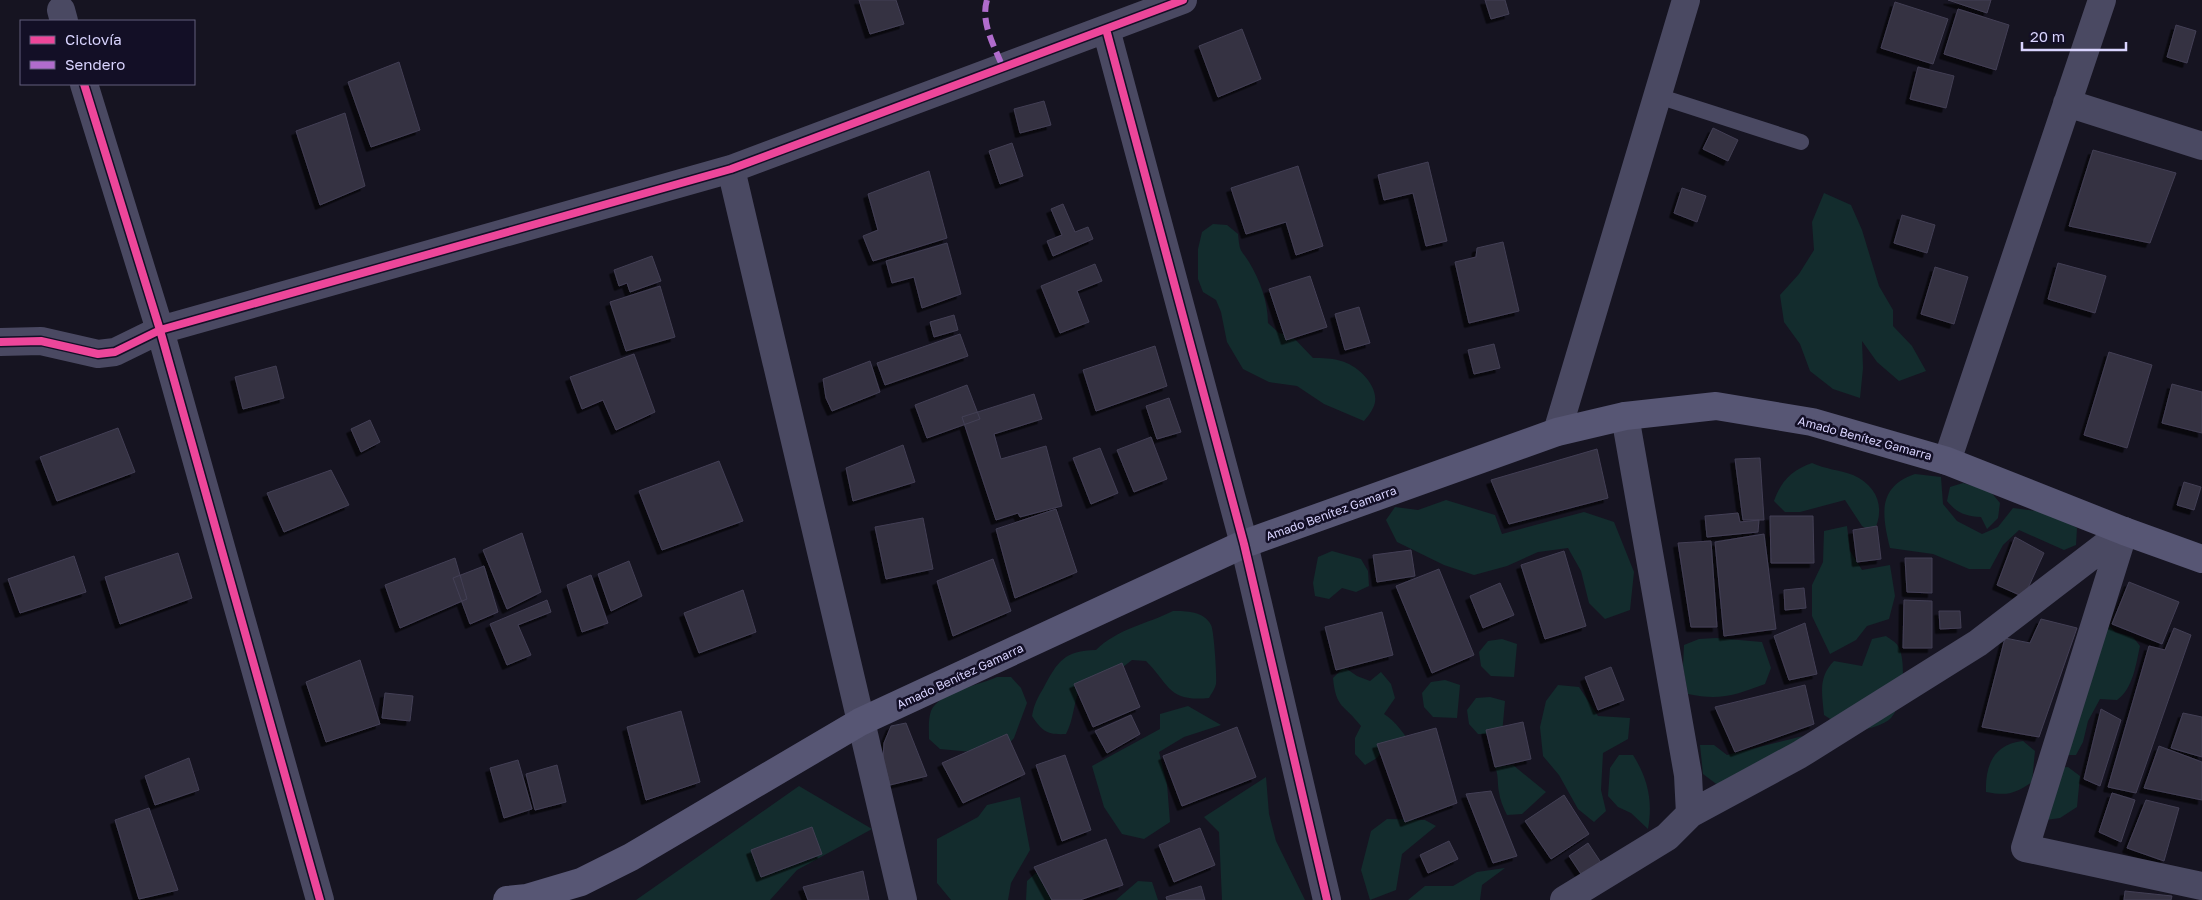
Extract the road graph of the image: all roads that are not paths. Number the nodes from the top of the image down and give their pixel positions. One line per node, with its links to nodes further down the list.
1 (1184, 0): 4 (street)
2 (1686, 0): 6 (street)
3 (2102, 0): 7 (street)
4 (1106, 29): 10 (street); 17 (street)
5 (84, 85): 11 (street)
6 (1658, 96): 8 (lane); 14 (street)
7 (2067, 103): 9 (street); 15 (street)
8 (1801, 142)
9 (2202, 146)
10 (731, 170): 11 (street); 19 (street)
11 (160, 330): 12 (street); 22 (street)
12 (0, 342)
13 (1625, 416): 14 (main road, Amado Benítez Gamarra); 15 (main road, Amado Benítez Gamarra); 20 (street)
14 (1557, 432): 17 (main road, Amado Benítez Gamarra)
15 (1948, 461): 16 (main road, Amado Benítez Gamarra)
16 (2124, 531): 18 (main road, Amado Benítez Gamarra); 20 (street); 21 (street)
17 (1244, 544): 19 (main road, Amado Benítez Gamarra); 25 (street)
18 (2202, 559)
19 (860, 722): 23 (main road, Amado Benítez Gamarra); 24 (street)
20 (1690, 814): 26 (street)
21 (2202, 886)
22 (320, 900)
23 (507, 900)
24 (903, 900)
25 (1328, 900)
26 (1564, 900)

